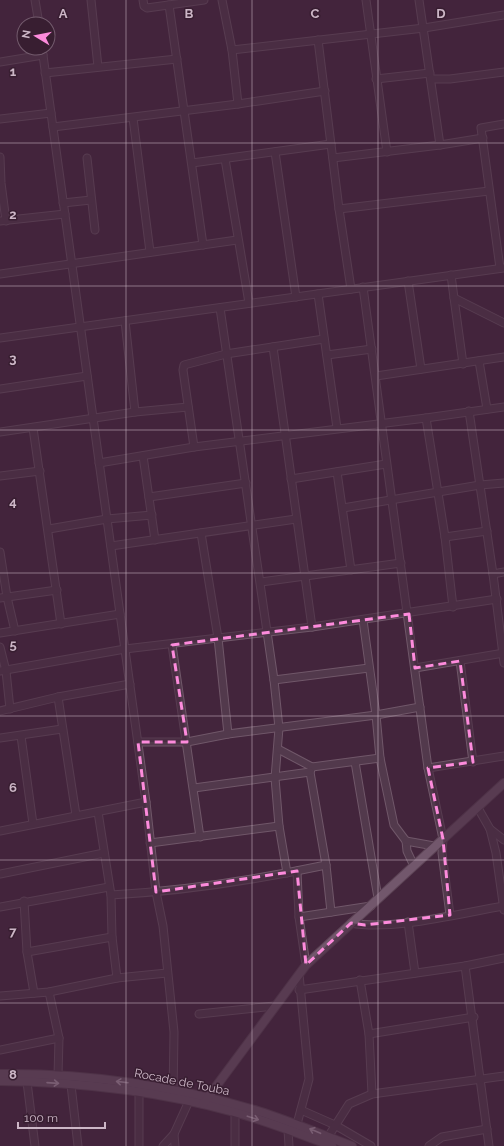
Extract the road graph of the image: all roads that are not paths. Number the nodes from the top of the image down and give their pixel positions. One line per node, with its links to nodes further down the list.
1 (35, 0): 11 (street)
2 (91, 0): 20 (street)
3 (143, 0): 9 (street)
4 (204, 0): 8 (street)
5 (222, 0): 15 (street)
6 (366, 0): 13 (street)
7 (419, 0): 12 (street)
8 (182, 2): 9 (street)
9 (169, 5): 18 (street)
10 (504, 15): 12 (street)
11 (37, 16)
12 (424, 28): 13 (street); 23 (street)
13 (370, 34): 14 (street); 24 (street)
14 (318, 40): 15 (street); 25 (street)
15 (232, 50): 26 (street)
16 (23, 56): 19 (street)
17 (43, 56): 22 (street)
18 (177, 59): 20 (street); 27 (street)
19 (0, 62)
20 (98, 67): 22 (street)
21 (504, 72): 23 (street)
22 (45, 74): 28 (street)
23 (430, 76): 24 (street); 35 (street)
24 (376, 79): 37 (street)
25 (325, 91): 26 (street); 34 (street)
26 (238, 104): 27 (street)
27 (185, 110): 29 (street); 42 (street)
28 (51, 113): 30 (street); 32 (street)
29 (133, 118): 32 (street); 53 (street)
30 (0, 119)
31 (504, 124): 33 (street)
32 (53, 127): 46 (street)
33 (483, 138): 35 (street); 44 (street)
34 (332, 144): 36 (street); 40 (street)
35 (440, 145): 37 (street)
36 (275, 152): 41 (street); 62 (street)
37 (387, 152): 40 (street)
38 (0, 157): 43 (street)
39 (87, 158): 45 (street)
40 (333, 158): 47 (street)
41 (225, 159): 42 (street); 51 (street)
42 (192, 163): 52 (street)
43 (0, 183): 49 (street)
44 (489, 191): 47 (street); 55 (street)
45 (91, 200): 46 (street); 50 (street)
46 (63, 203): 48 (street)
47 (339, 209): 60 (street)
48 (65, 214): 49 (street); 54 (street)
49 (3, 221)
50 (95, 230)
51 (237, 240): 52 (street); 64 (street)
52 (203, 245): 53 (street)
53 (150, 252): 54 (street)
54 (72, 265): 56 (street); 68 (street)
55 (502, 268): 57 (street)
56 (0, 274)
57 (451, 275): 58 (street); 63 (street)
58 (408, 281): 59 (street); 78 (street)
59 (363, 288): 60 (street); 72 (street)
60 (351, 289): 61 (street)
61 (318, 294): 62 (street); 70 (street)
62 (296, 297): 64 (street)
63 (454, 298): 67 (street); 77 (street)
64 (249, 304): 65 (street)
65 (220, 308): 66 (street); 73 (street)
66 (124, 321): 68 (street); 86 (street)
67 (504, 323)
68 (80, 327): 69 (street); 79 (street)
69 (0, 338)
70 (324, 339): 71 (street); 74 (street)
71 (273, 348): 73 (street); 93 (street)
72 (372, 349): 74 (street); 80 (street)
73 (226, 354): 82 (street); 94 (street)
74 (327, 355): 91 (street)
75 (504, 357): 76 (street)
76 (479, 361): 77 (street); 84 (street)
77 (463, 364): 78 (street)
78 (421, 369): 80 (street)
79 (87, 376): 81 (street); 88 (street)
80 (376, 376): 89 (street)
81 (0, 389)
82 (188, 407): 86 (street); 95 (street)
83 (504, 407): 84 (street)
84 (487, 409): 85 (street)
85 (469, 411): 87 (street); 105 (street)
86 (135, 412): 88 (street)
87 (426, 418): 89 (street); 106 (street)
88 (93, 419): 90 (street); 97 (street)
89 (382, 423): 91 (street); 98 (street)
90 (33, 428): 92 (street); 99 (street)
91 (336, 428): 93 (street)
92 (0, 432)
93 (284, 435): 94 (street); 102 (street)
94 (240, 441): 95 (street); 103 (street)
95 (194, 447): 96 (street)
96 (143, 456): 97 (street); 107 (street)
97 (99, 463): 111 (street)
98 (386, 464): 100 (street); 108 (street)
99 (40, 471): 101 (street); 114 (street)
100 (337, 472): 102 (street); 109 (street)
101 (0, 476)
102 (291, 479): 112 (street)
103 (246, 483): 107 (street); 113 (street)
104 (504, 484): 105 (street)
105 (480, 485): 106 (street); 115 (street)
106 (438, 493): 108 (street); 117 (street)
107 (149, 497): 110 (street)
108 (391, 499): 109 (street); 121 (street)
109 (343, 508): 122 (street)
110 (152, 515): 111 (street); 118 (street)
111 (107, 519): 114 (street); 119 (street)
112 (296, 519): 113 (street); 125 (street)
113 (252, 524): 116 (street); 126 (street)
114 (49, 529): 127 (street)
115 (487, 531): 117 (street); 124 (street)
116 (201, 533): 118 (street); 140 (street)
117 (445, 537): 130 (street)
118 (155, 540): 119 (street)
119 (111, 546): 132 (street)
120 (0, 552): 128 (street)
121 (401, 563): 122 (street); 133 (street)
122 (352, 570): 125 (street)
123 (504, 572): 124 (street)
124 (493, 574): 129 (street)
125 (304, 575): 126 (street); 136 (street)
126 (261, 582): 138 (street)
127 (57, 590): 128 (street); 135 (street)
128 (4, 598): 137 (street)
129 (497, 599): 130 (street); 131 (street)
130 (453, 606): 133 (street)
131 (501, 612): 144 (street)
132 (120, 614): 135 (street); 143 (street)
133 (409, 614): 134 (street); 148 (street)
134 (363, 620): 136 (street); 147 (street)
135 (61, 624): 137 (street)
136 (312, 627): 138 (street)
137 (16, 631): 139 (street)
138 (268, 632): 140 (street); 150 (street)
139 (0, 633)
140 (218, 638): 141 (street); 159 (street)
141 (172, 645): 143 (street); 163 (street)
142 (0, 647): 149 (street)
143 (125, 649): 149 (street); 151 (street)
144 (504, 653): 145 (street); 146 (street)
145 (460, 661): 148 (street); 168 (street)
146 (504, 663)
147 (369, 668): 150 (street); 156 (street)
148 (415, 668): 153 (street)
149 (3, 671): 154 (street)
150 (274, 680): 157 (street)
151 (130, 684): 152 (street); 162 (street)
152 (58, 698): 154 (street); 158 (street)
153 (420, 707): 156 (street); 169 (street)
154 (10, 709): 155 (street)
155 (0, 711)
156 (376, 715): 157 (street); 166 (street)
157 (279, 728): 159 (street); 164 (street)
158 (62, 729): 160 (street); 177 (street)
159 (228, 734): 163 (street)
160 (21, 736): 161 (street); 178 (street)
161 (0, 738)
162 (138, 742): 163 (street); 174 (street)
163 (187, 742): 173 (street)
164 (278, 749): 170 (street); 171 (street)
165 (504, 756): 168 (street)
166 (380, 758): 167 (street); 185 (street)
167 (355, 762): 170 (street); 196 (street)
168 (473, 762): 169 (street)
169 (428, 768): 183 (street)
170 (311, 769): 171 (street); 189 (street)
171 (275, 778): 173 (street); 179 (street)
172 (504, 783): 175 (main road)
173 (194, 788): 182 (street)
174 (146, 802): 176 (street); 186 (street)
175 (478, 808): 180 (street); 183 (main road)
176 (98, 812): 177 (street); 188 (street)
177 (76, 815): 178 (street)
178 (33, 824): 181 (street)
179 (279, 826): 182 (street); 192 (street)
180 (490, 829): 184 (street); 200 (street)
181 (0, 831)
182 (200, 837): 186 (street)
183 (443, 839): 187 (main road); 202 (street)
184 (504, 840)
185 (406, 841): 187 (street); 190 (street)
186 (150, 843): 195 (street)
187 (434, 846): 190 (main road)
188 (104, 853): 193 (street); 194 (street)
189 (326, 865): 191 (street); 201 (street)
190 (414, 866): 196 (main road)
191 (297, 871): 192 (street); 203 (street)
192 (287, 873): 195 (street)
193 (0, 874)
194 (110, 891): 195 (street); 197 (street); 206 (street)
195 (156, 892): 211 (street)
196 (378, 898): 198 (main road)
197 (24, 901): 199 (street); 207 (street)
198 (371, 906): 201 (street); 205 (main road)
199 (0, 907)
200 (504, 907): 202 (street)
201 (331, 912): 203 (street)
202 (450, 915): 204 (street)
203 (299, 916): 209 (street)
204 (408, 922): 205 (street); 212 (street)
205 (351, 923): 209 (main road)
206 (112, 937): 207 (street); 214 (street)
207 (27, 952): 218 (street)
208 (504, 958): 210 (street)
209 (306, 965): 213 (main road)
210 (465, 966): 212 (street); 222 (street)
211 (167, 973): 214 (street); 234 (street)
212 (415, 973): 215 (street)
213 (299, 974): 216 (street); 220 (main road)
214 (117, 978): 217 (street)
215 (360, 980): 216 (street); 223 (street)
216 (299, 990): 238 (street)
217 (48, 992): 218 (street); 224 (street)
218 (34, 993): 219 (street)
219 (0, 996)
220 (274, 1006): 221 (street); 237 (main road)
221 (200, 1014)
222 (474, 1018): 223 (street); 229 (street)
223 (369, 1034): 235 (street)
224 (59, 1038): 225 (street); 227 (street)
225 (0, 1050)
226 (0, 1074): 227 (main road, Rocade de Touba)
227 (58, 1076): 234 (main road, Rocade de Touba, one-way to 227)
228 (504, 1076): 229 (street)
229 (481, 1079): 235 (street); 242 (street)
230 (0, 1082): 231 (main road, Rocade de Touba)
231 (27, 1082): 232 (main road, Rocade de Touba, one-way to 232); 246 (street)
232 (71, 1085): 233 (main road, Rocade de Touba); 247 (street)
233 (139, 1092): 234 (main road, Rocade de Touba); 248 (street)
234 (173, 1094): 236 (main road, Rocade de Touba); 237 (main road, Rocade de Touba)
235 (372, 1094): 241 (street)
236 (189, 1101): 237 (main road, Rocade de Touba); 244 (street)
237 (206, 1101): 239 (main road, Rocade de Touba); 240 (main road, Rocade de Touba)
238 (301, 1110): 240 (street); 241 (street)
239 (236, 1112): 243 (main road, Rocade de Touba, one-way to 243); 251 (street)
240 (297, 1124): 245 (main road, Rocade de Touba, one-way to 240)
241 (335, 1126): 245 (street); 255 (street)
242 (487, 1129): 256 (street); 257 (street)
243 (288, 1130): 252 (street); 253 (main road, Rocade de Touba)
244 (174, 1134): 249 (street); 250 (street)
245 (328, 1137): 254 (main road, Rocade de Touba)
246 (35, 1146)
247 (78, 1146)
248 (139, 1146)
249 (163, 1146)
250 (175, 1146)
251 (235, 1146)
252 (289, 1146)
253 (332, 1146)
254 (352, 1146)
255 (371, 1146)
256 (429, 1146)
257 (489, 1146)

